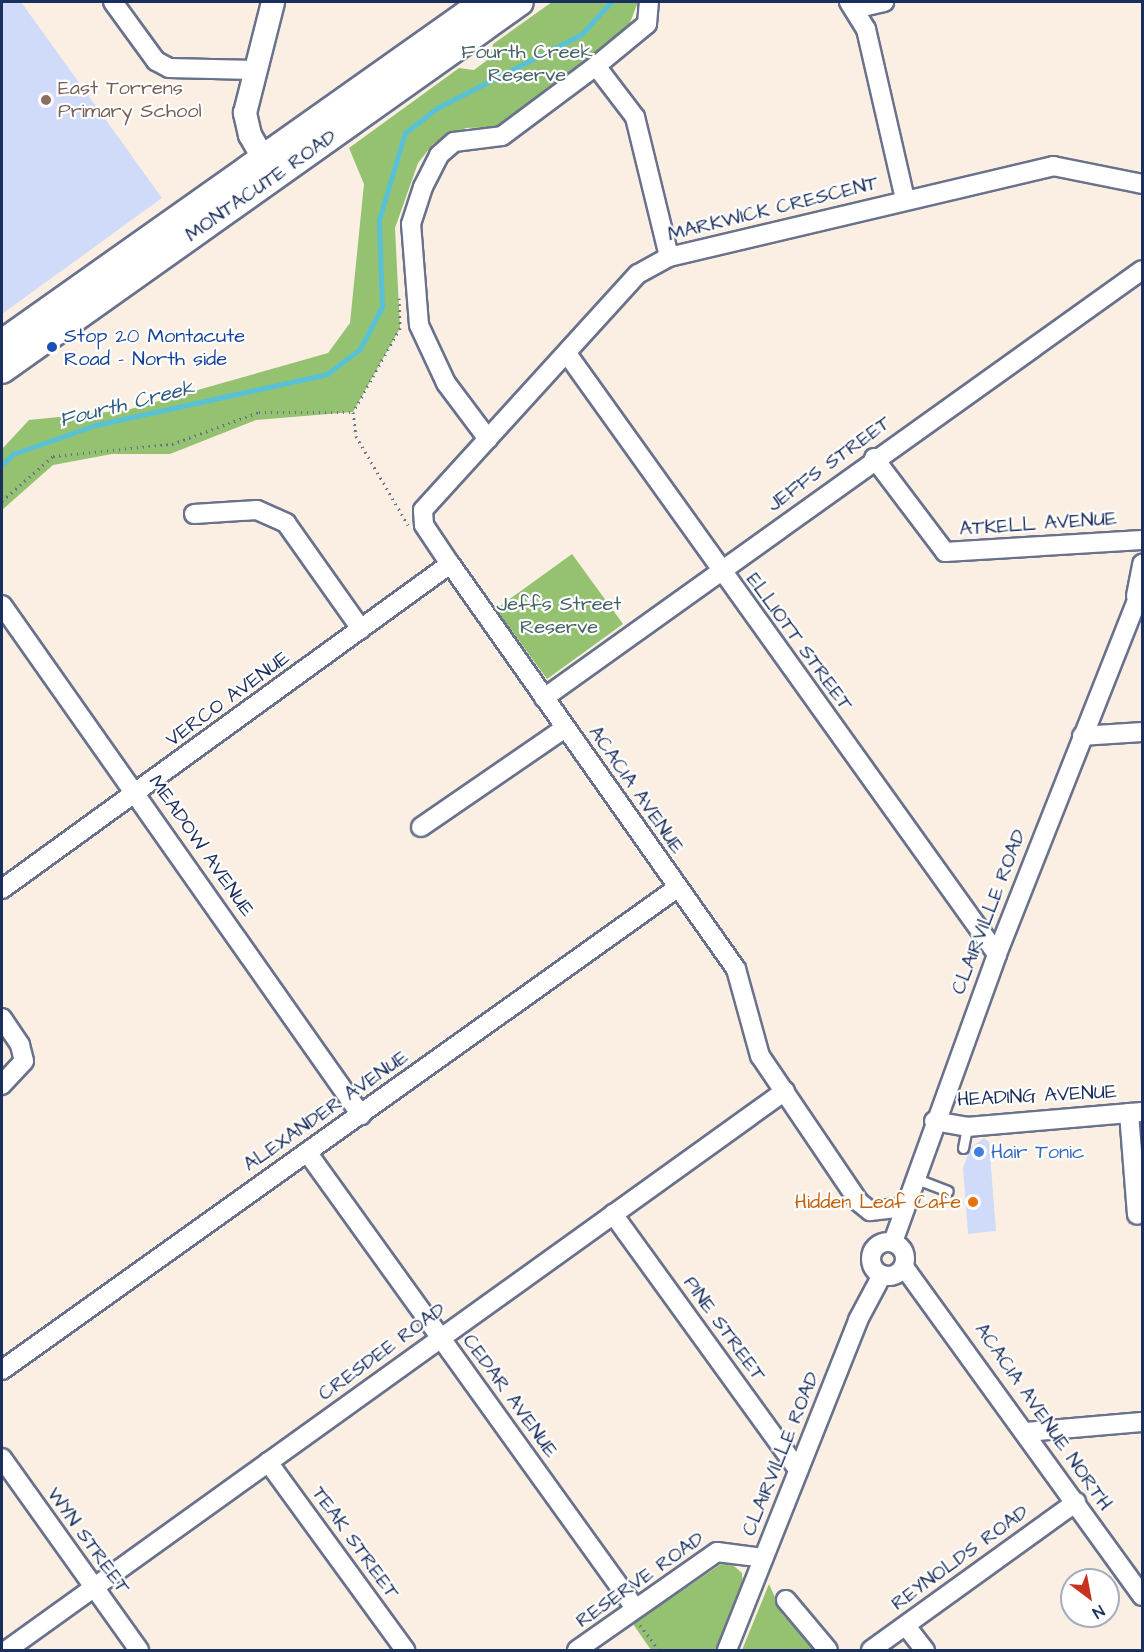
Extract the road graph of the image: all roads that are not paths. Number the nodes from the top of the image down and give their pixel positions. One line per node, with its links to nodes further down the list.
1 (113, 2): 9 (street)
2 (273, 2): 9 (street)
3 (484, 2): 10 (main road, MONTACUTE ROAD)
4 (520, 2): 10 (main road, MONTACUTE ROAD)
5 (649, 2): 8 (street)
6 (884, 2): 7 (street)
7 (852, 5): 12 (street)
8 (596, 66): 13 (street); 18 (street)
9 (255, 70): 10 (street)
10 (269, 168): 15 (main road, MONTACUTE ROAD); 17 (main road, MONTACUTE ROAD)
11 (1143, 184): 12 (street, MARKWICK CRESCENT)
12 (905, 199): 13 (street, MARKWICK CRESCENT)
13 (669, 257): 16 (street, MARKWICK CRESCENT)
14 (1143, 270): 19 (street, JEFFS STREET)
15 (2, 343)
16 (568, 355): 18 (street, MARKWICK CRESCENT); 25 (street, ELLIOTT STREET)
17 (2, 370)
18 (488, 439): 21 (street, MARKWICK CRESCENT)
19 (874, 458): 22 (street, ATKELL AVENUE); 25 (street, JEFFS STREET)
20 (194, 514): 28 (street)
21 (424, 525): 23 (street, ACACIA AVENUE)
22 (1143, 540)
23 (450, 564): 28 (street, VERCO AVENUE); 29 (street, ACACIA AVENUE)
24 (1143, 564): 26 (street, CLAIRVILLE ROAD)
25 (719, 571): 29 (street, JEFFS STREET); 37 (street, ELLIOTT STREET)
26 (1139, 594): 32 (street, CLAIRVILLE ROAD)
27 (2, 605): 33 (street, MEADOW AVENUE)
28 (361, 629): 33 (street, VERCO AVENUE)
29 (544, 698): 30 (street, ACACIA AVENUE)
30 (565, 728): 34 (street); 35 (street, ACACIA AVENUE)
31 (1143, 732): 32 (street)
32 (1082, 736): 37 (street, CLAIRVILLE ROAD)
33 (137, 794): 36 (street, VERCO AVENUE); 42 (street, MEADOW AVENUE)
34 (421, 827)
35 (677, 888): 40 (street, ACACIA AVENUE); 42 (street, ALEXANDER AVENUE)
36 (2, 889)
37 (997, 954): 43 (street, CLAIRVILLE ROAD)
38 (2, 1018): 39 (street)
39 (2, 1085)
40 (785, 1091): 49 (street); 50 (street, CRESDEE ROAD)
41 (1136, 1113): 44 (street, HEADING AVENUE); 51 (street)
42 (361, 1115): 46 (street, ALEXANDER AVENUE)
43 (934, 1121): 44 (street, HEADING AVENUE); 47 (street, CLAIRVILLE ROAD)
44 (967, 1126): 45 (lane)
45 (963, 1148)
46 (307, 1152): 55 (street, CEDAR AVENUE); 56 (street, ALEXANDER AVENUE)
47 (913, 1178): 48 (lane); 49 (street, CLAIRVILLE ROAD)
48 (948, 1191)
49 (904, 1207): 52 (street, CLAIRVILLE ROAD)
50 (613, 1214): 55 (street, CRESDEE ROAD); 61 (street, PINE STREET)
51 (1137, 1215)
52 (893, 1242): 53 (street); 54 (street)
53 (904, 1266): 54 (street); 58 (street, ACACIA AVENUE NORTH)
54 (882, 1275): 61 (street, CLAIRVILLE ROAD)
55 (440, 1337): 60 (street, CRESDEE ROAD); 67 (street, CEDAR AVENUE)
56 (2, 1370)
57 (1143, 1422): 58 (street)
58 (1026, 1432): 62 (street, ACACIA AVENUE NORTH)
59 (2, 1458): 64 (street, WYN STREET)
60 (268, 1462): 64 (street, CRESDEE ROAD); 71 (street, TEAK STREET)
61 (798, 1470): 63 (street, CLAIRVILLE ROAD)
62 (1076, 1502): 65 (street, ACACIA AVENUE NORTH); 68 (street, REYNOLDS ROAD)
63 (764, 1558): 67 (street, RESERVE ROAD); 73 (street, CLAIRVILLE ROAD)
64 (93, 1587): 69 (street, CRESDEE ROAD); 70 (street, WYN STREET)
65 (1143, 1596)
66 (786, 1600): 74 (street)
67 (632, 1610): 72 (street, RESERVE ROAD)
68 (906, 1626): 75 (street, REYNOLDS ROAD); 76 (street)
69 (7, 1650)
70 (139, 1650)
71 (405, 1650)
72 (577, 1650)
73 (727, 1650)
74 (828, 1650)
75 (871, 1650)
76 (925, 1650)

